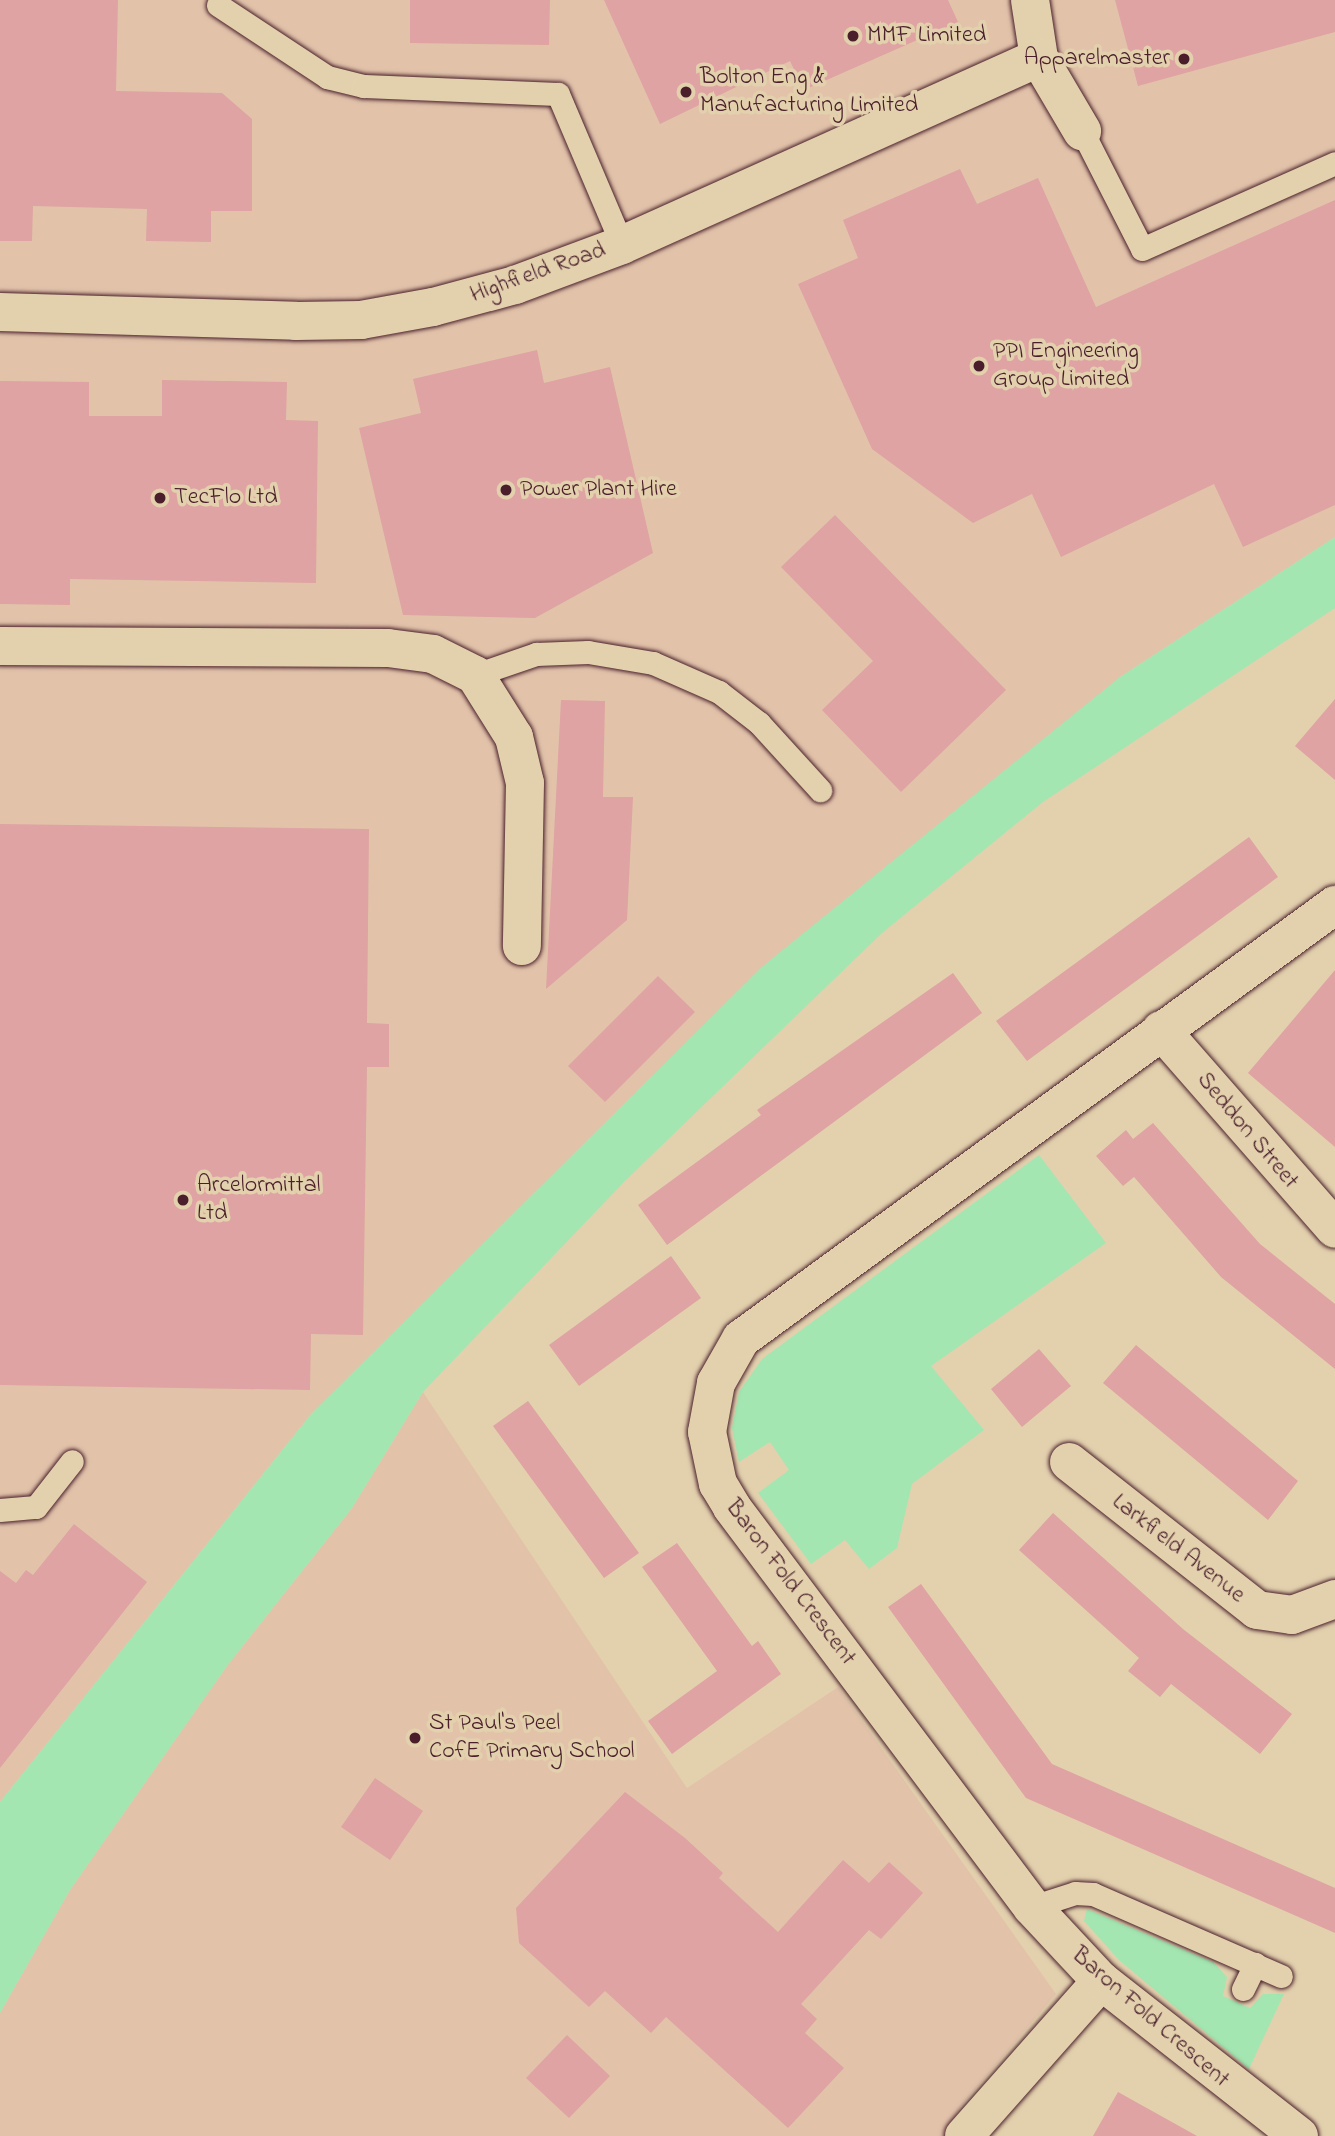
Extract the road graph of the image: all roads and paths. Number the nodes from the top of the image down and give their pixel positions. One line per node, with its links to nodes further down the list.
1 (1030, 0): 3 (street)
2 (218, 5): 6 (lane)
3 (1039, 58): 4 (street); 6 (street, Highfield Road)
4 (1082, 131): 5 (lane)
5 (1335, 163)
6 (622, 245): 7 (street, Highfield Road)
7 (0, 312)
8 (0, 646): 9 (street)
9 (475, 675): 10 (lane); 12 (street)
10 (820, 790)
11 (1335, 905): 13 (street, Baron Fold Crescent)
12 (522, 946)
13 (1161, 1030): 14 (street, Seddon Street); 19 (street, Baron Fold Crescent)
14 (1335, 1229)
15 (72, 1461): 17 (lane)
16 (1069, 1462): 18 (street, Larkfield Avenue)
17 (0, 1510)
18 (1335, 1599)
19 (1032, 1907): 20 (lane); 22 (street, Baron Fold Crescent)
20 (1255, 1964): 21 (lane); 23 (lane)
21 (1281, 1976)
22 (1101, 1981): 24 (street); 25 (street, Baron Fold Crescent)
23 (1243, 1989)
24 (964, 2136)
25 (1298, 2136)

